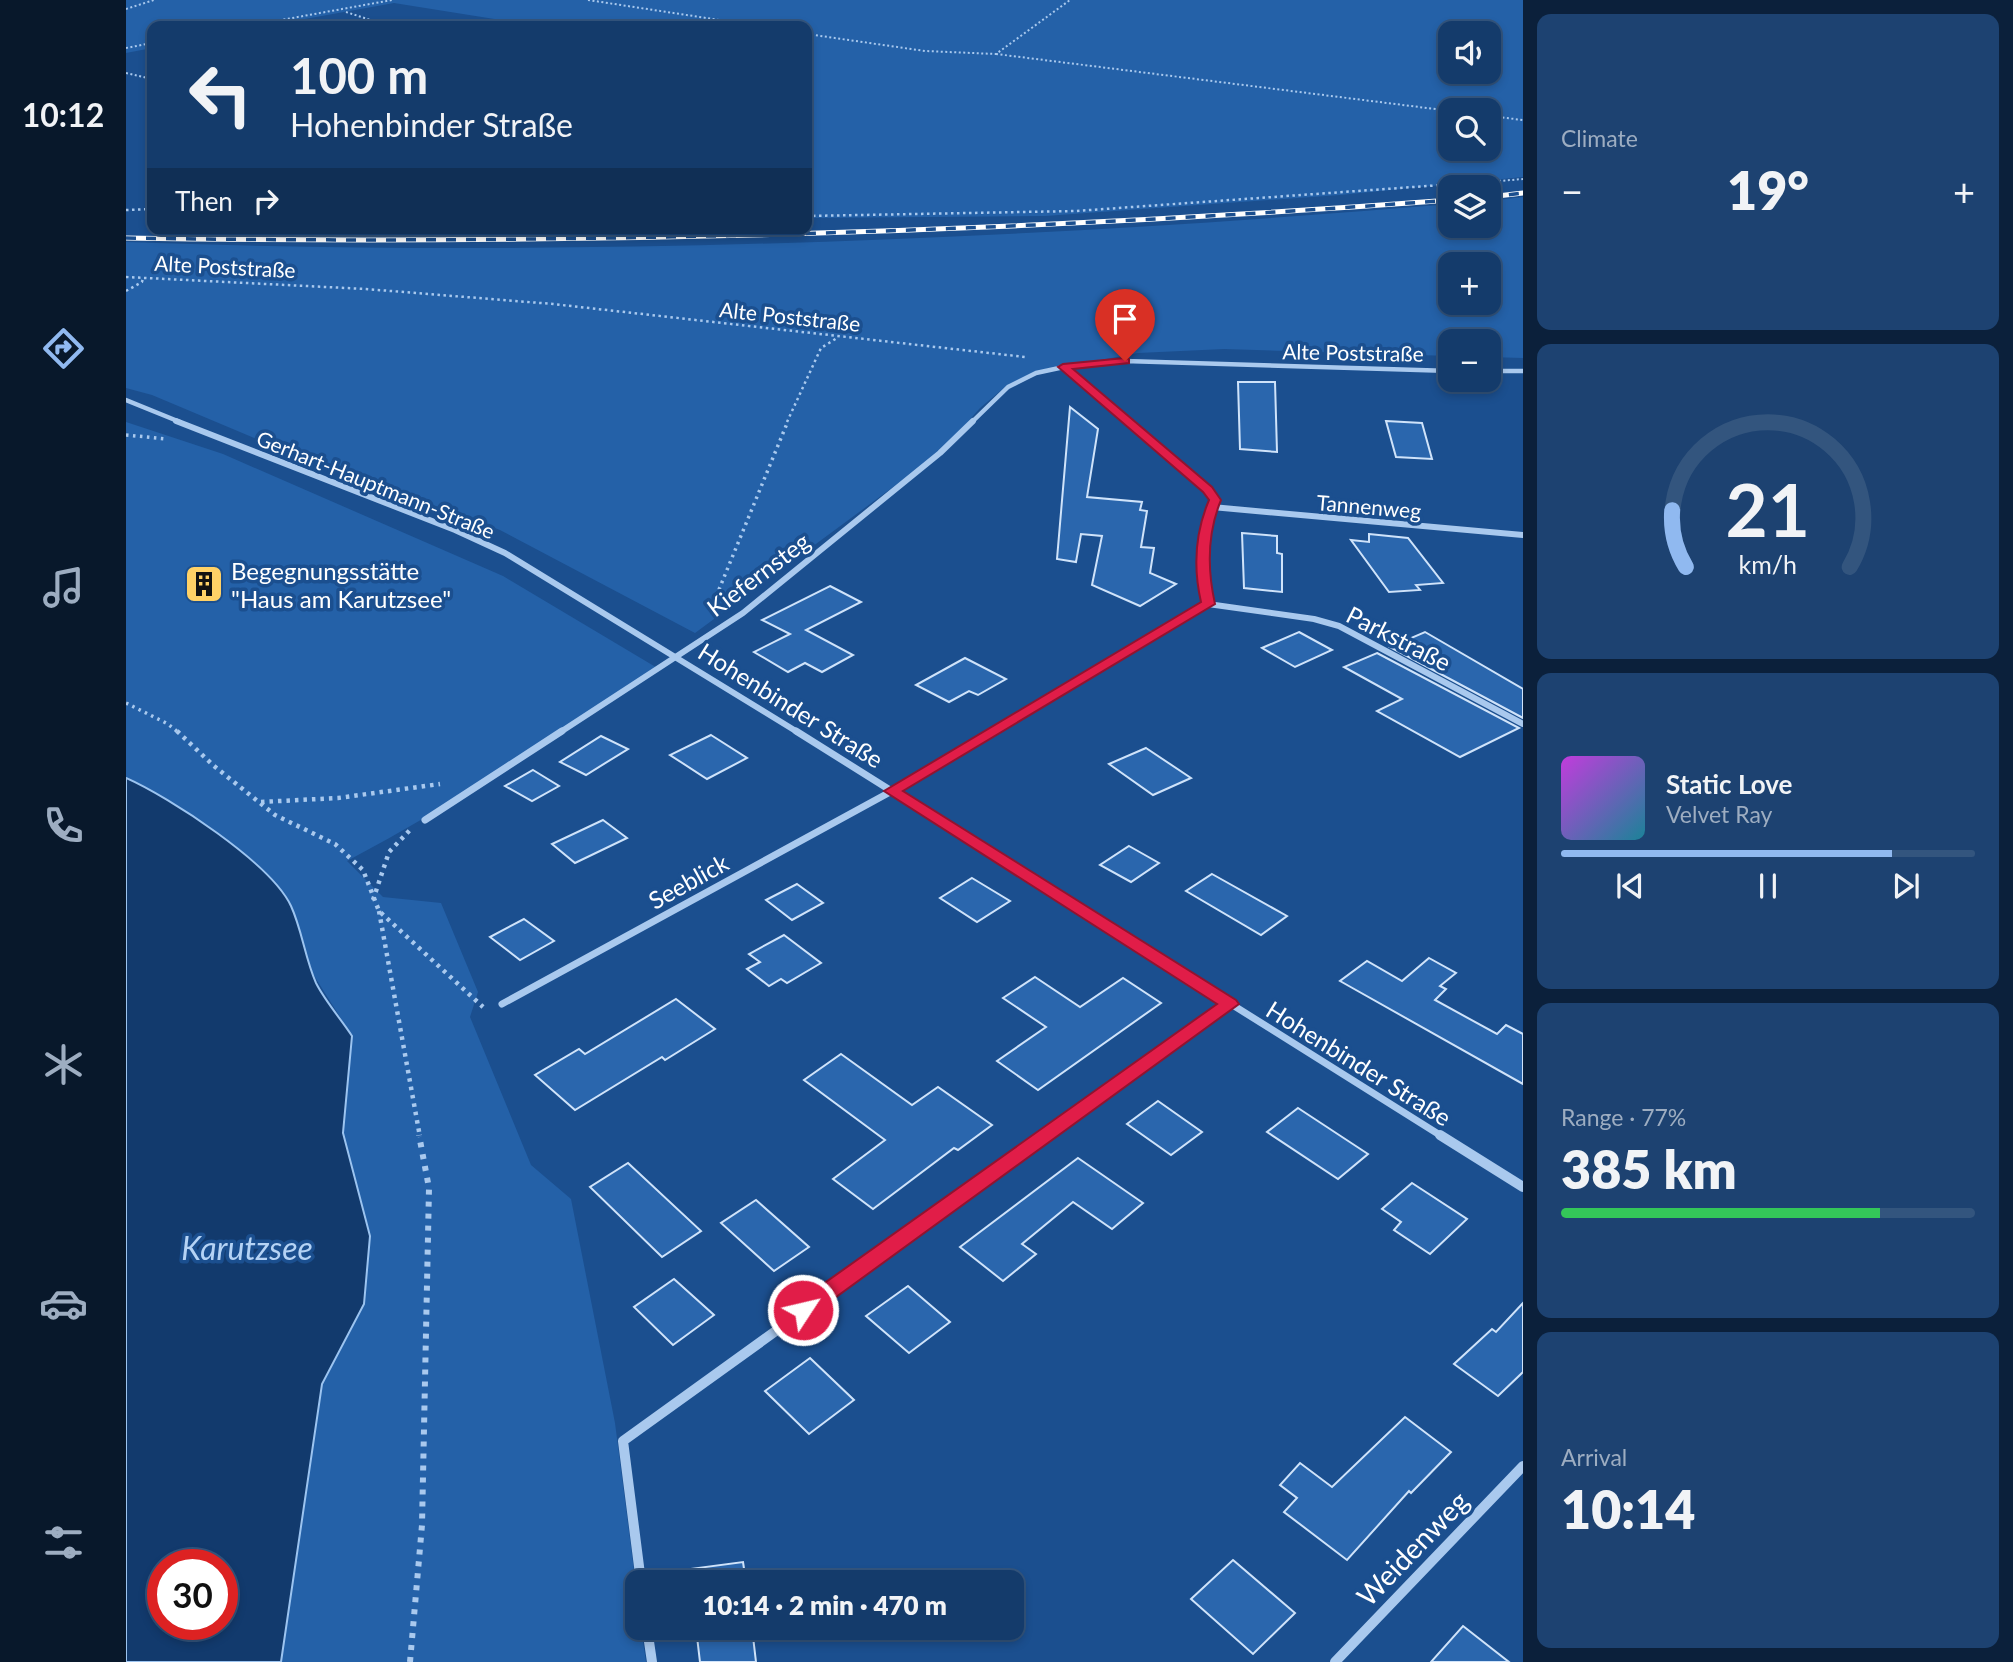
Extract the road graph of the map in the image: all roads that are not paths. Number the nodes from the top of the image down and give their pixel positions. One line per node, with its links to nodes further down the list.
1 (1063, 367): 2 (street, Alte Poststraße); 6 (street); 9 (street, Kiefernsteg)
2 (1438, 371)
3 (1501, 371): 4 (street)
4 (1523, 372)
5 (126, 400): 9 (street, Gerhart-Hauptmann-Straße)
6 (1212, 508): 7 (street, Tannenweg); 8 (street)
7 (1523, 535)
8 (1208, 604): 10 (street, Parkstraße); 11 (street, Seeblick)
9 (678, 657): 11 (street, Hohenbinder Straße); 12 (street, Kiefernsteg)
10 (1523, 724)
11 (892, 791): 13 (street, Seeblick); 14 (street, Hohenbinder Straße)
12 (425, 820)
13 (502, 1004)
14 (1230, 1004): 15 (street, Hohenbinder Straße); 17 (street)
15 (1523, 1187)
16 (1523, 1466): 20 (street, Weidenweg)
17 (639, 1570)
18 (649, 1640): 19 (street)
19 (652, 1662)
20 (1335, 1662)

